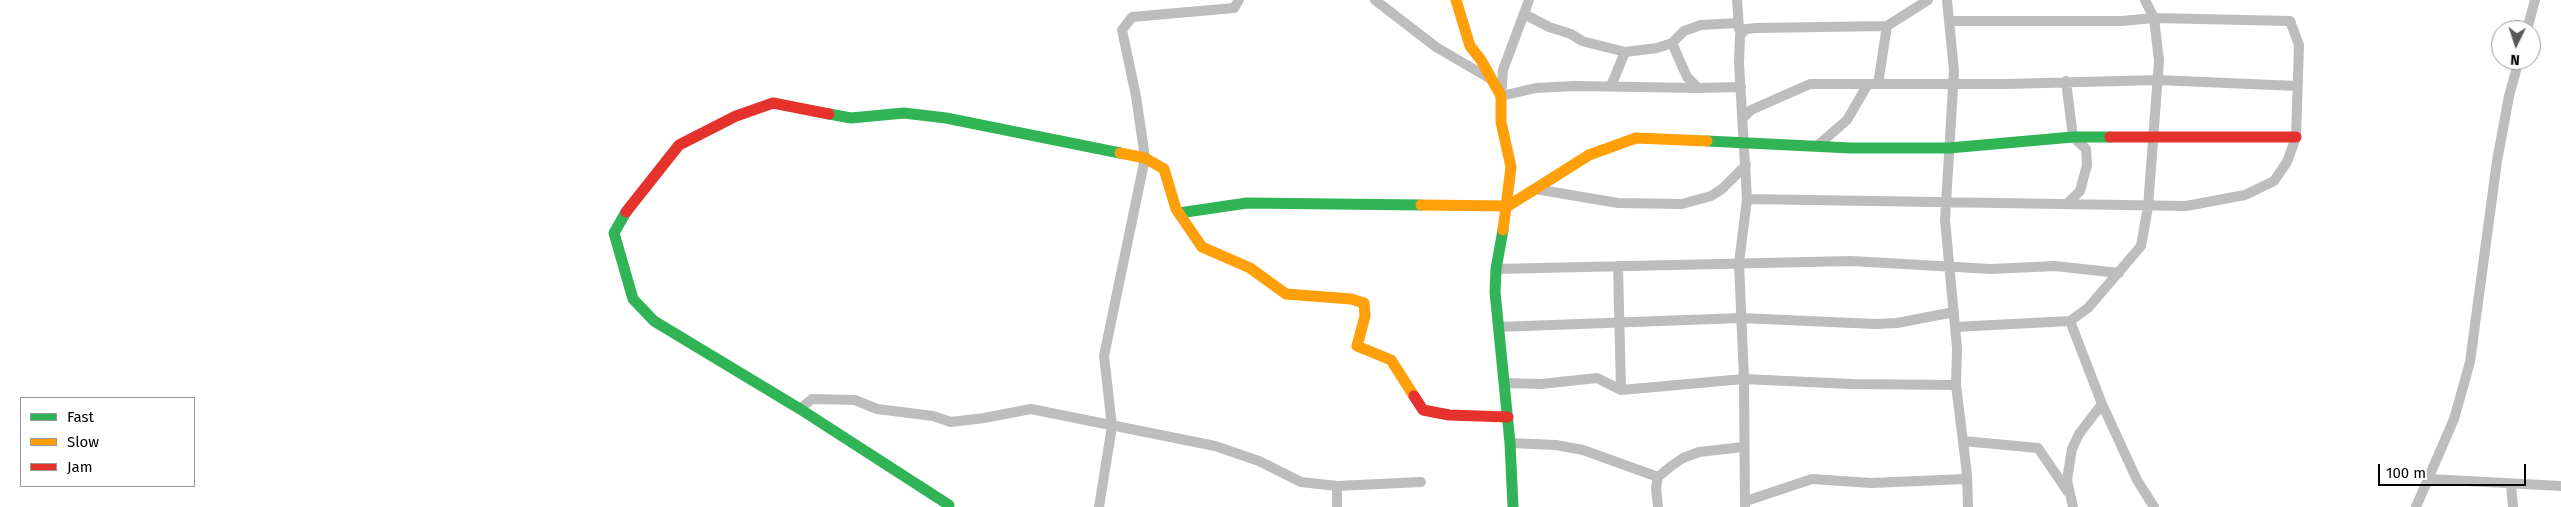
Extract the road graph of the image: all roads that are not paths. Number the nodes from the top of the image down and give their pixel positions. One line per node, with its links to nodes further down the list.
1 (1240, 0): 37 (street)
2 (1375, 0): 20 (street)
3 (1456, 0): 20 (street)
4 (1529, 0): 10 (street)
5 (1736, 0): 14 (street)
6 (1928, 0): 15 (street)
7 (1946, 0): 13 (street)
8 (2145, 0): 11 (street)
9 (2535, 0): 12 (street)
10 (1524, 14): 18 (street); 29 (street)
11 (2154, 18): 13 (street); 21 (street); 26 (street)
12 (2530, 20)
13 (1949, 22): 24 (street)
14 (1738, 23): 16 (street); 17 (street)
15 (1887, 26): 16 (street); 23 (street)
16 (1740, 35): 27 (street)
17 (1672, 43): 18 (street); 28 (street)
18 (1624, 52): 25 (street)
19 (2516, 70): 70 (street)
20 (1493, 80): 29 (street)
21 (2158, 80): 22 (street); 26 (street); 31 (street)
22 (2066, 81): 24 (street); 32 (street)
23 (1873, 84): 24 (street); 30 (street); 35 (street)
24 (1953, 84): 36 (street)
25 (1611, 86): 28 (street); 29 (street)
26 (2296, 86): 33 (street)
27 (1741, 87): 28 (street); 30 (street)
28 (1698, 88)
29 (1500, 96): 43 (street)
30 (1743, 118): 34 (street)
31 (2155, 136): 32 (street); 33 (street); 44 (street)
32 (2073, 137): 36 (street); 41 (street)
33 (2296, 137): 44 (street)
34 (1744, 142): 35 (street); 38 (street); 39 (street)
35 (1817, 146): 36 (street)
36 (1949, 148): 42 (street)
37 (1145, 158): 45 (street); 62 (street); 64 (street)
38 (1746, 165): 39 (street); 40 (street)
39 (1534, 189): 43 (street)
40 (1747, 198): 42 (street); 46 (street)
41 (2069, 202): 42 (street); 44 (street)
42 (1946, 203): 48 (street)
43 (1508, 206): 45 (street); 49 (street)
44 (2148, 207): 50 (street)
45 (1179, 213): 63 (street)
46 (1739, 263): 47 (street); 48 (street); 52 (street)
47 (1618, 266): 49 (street); 53 (street)
48 (1948, 267): 50 (street); 51 (street)
49 (1496, 269): 55 (street)
50 (2118, 273): 54 (street)
51 (1954, 312): 52 (street); 56 (street)
52 (1741, 318): 53 (street); 57 (street)
53 (1620, 321): 55 (street); 60 (street)
54 (2070, 321): 56 (street); 61 (street)
55 (1498, 327): 58 (street)
56 (1956, 327): 59 (street)
57 (1744, 378): 59 (street); 60 (street); 67 (street)
58 (1505, 383): 60 (street); 63 (street)
59 (1956, 385): 65 (street)
60 (1621, 390)
61 (2102, 404): 75 (street); 84 (street)
62 (800, 409): 64 (street); 77 (street)
63 (1508, 417): 66 (street)
64 (1112, 426): 73 (street); 78 (street)
65 (1963, 441): 69 (street); 75 (street)
66 (1510, 443): 68 (street); 80 (street)
67 (1743, 447): 68 (street); 76 (street)
68 (1658, 477): 81 (street)
69 (1966, 479): 76 (street); 82 (street)
70 (2429, 479): 72 (street); 85 (street)
71 (1421, 482): 73 (street)
72 (2511, 484): 74 (street); 86 (street)
73 (1337, 486): 79 (street)
74 (2561, 486)
75 (2068, 492): 83 (street)
76 (1746, 504)
77 (949, 506)
78 (1099, 507)
79 (1336, 507)
80 (1513, 507)
81 (1658, 507)
82 (1968, 507)
83 (2073, 507)
84 (2154, 507)
85 (2416, 507)
86 (2513, 507)

